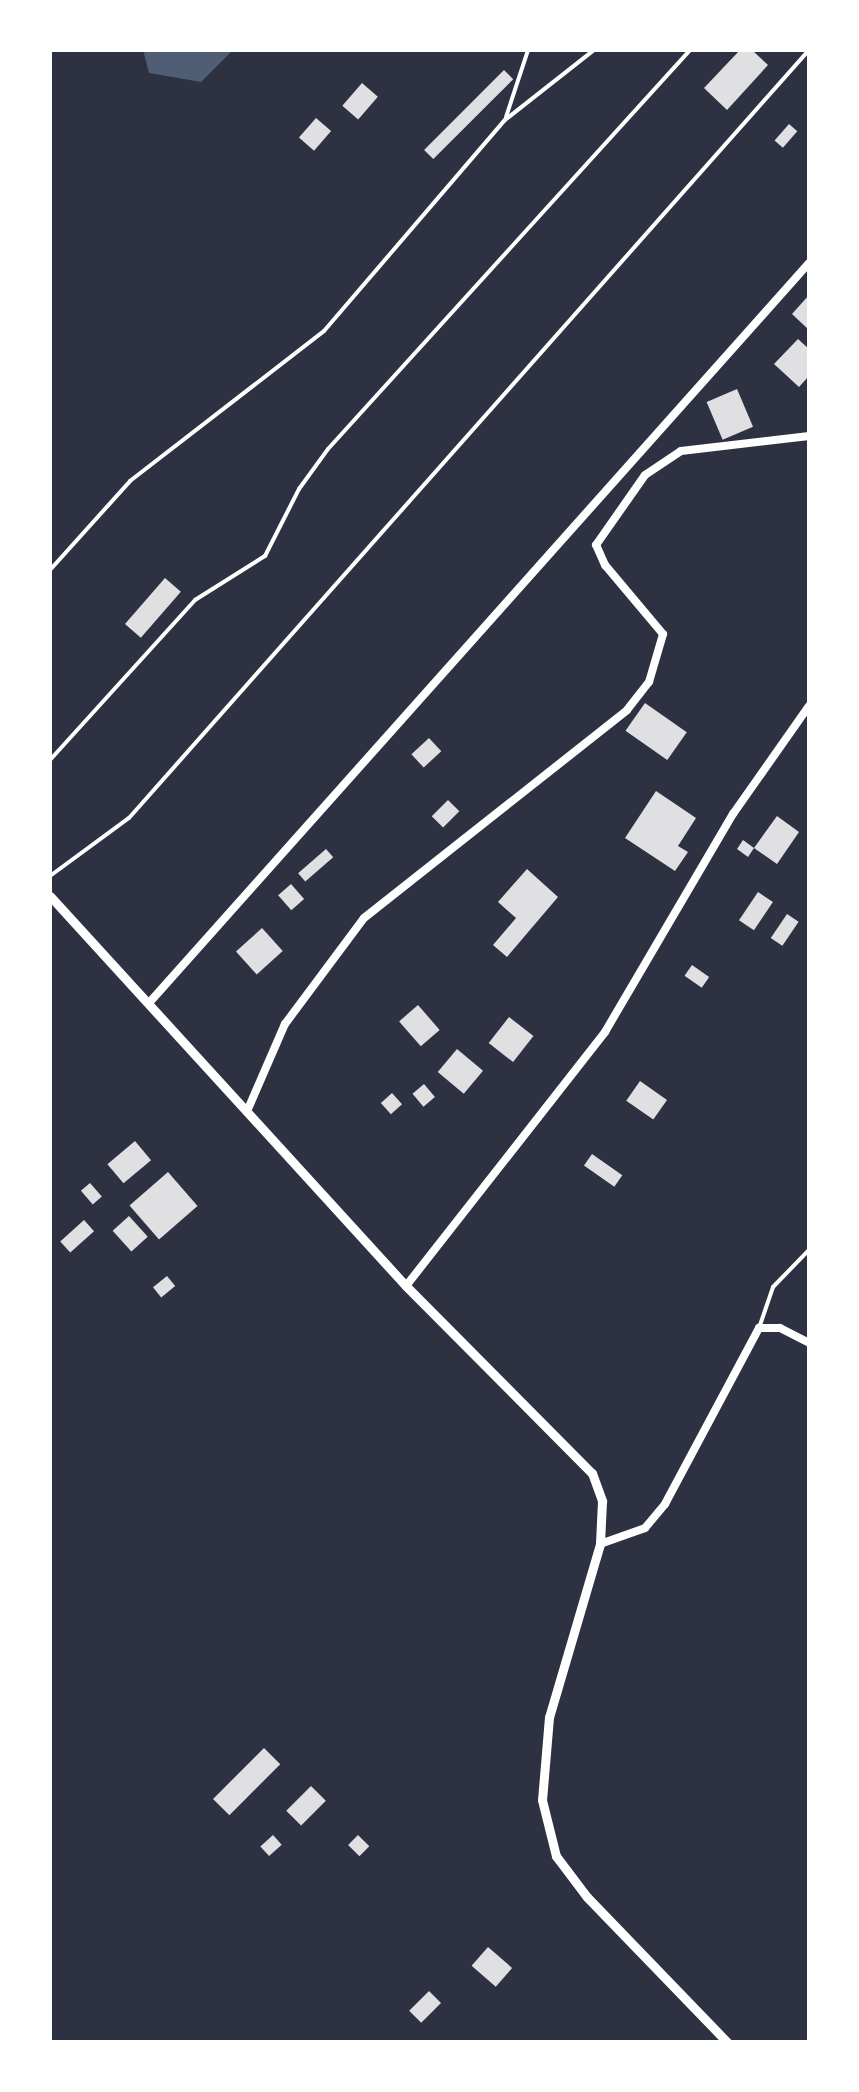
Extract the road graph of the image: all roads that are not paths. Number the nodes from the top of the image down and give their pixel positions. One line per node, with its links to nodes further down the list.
1 (528, 50): 5 (lane)
2 (594, 50): 5 (lane)
3 (690, 50): 10 (lane)
4 (809, 50): 11 (lane)
5 (505, 120): 8 (lane)
6 (809, 263): 13 (street)
7 (809, 436): 14 (street)
8 (50, 570)
9 (809, 706): 16 (street)
10 (50, 760)
11 (50, 876)
12 (50, 896): 13 (street)
13 (148, 1003): 14 (street)
14 (248, 1109): 16 (street)
15 (809, 1250): 17 (lane)
16 (406, 1286): 19 (street)
17 (759, 1328): 18 (street); 19 (street)
18 (809, 1343)
19 (600, 1544): 20 (street)
20 (727, 2042)

